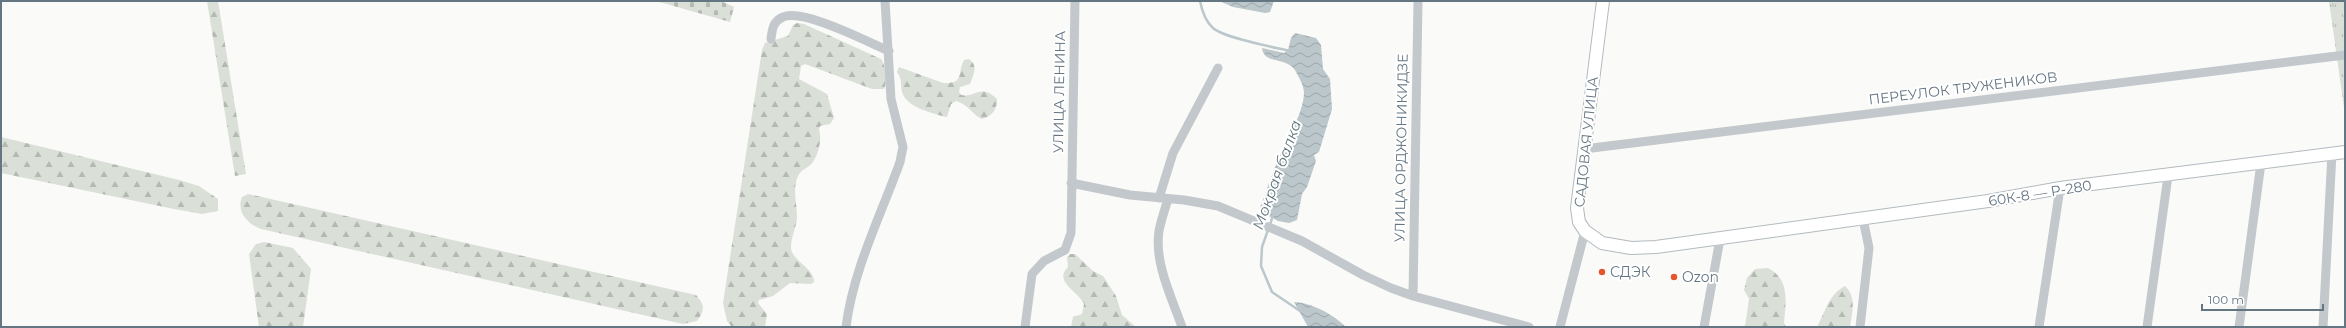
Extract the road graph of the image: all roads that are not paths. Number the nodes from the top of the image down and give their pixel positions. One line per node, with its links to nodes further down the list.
1 (885, 1): 6 (street)
2 (1075, 1): 14 (street, УЛИЦА ЛЕНИНА)
3 (1418, 1): 20 (street, УЛИЦА ОРДЖОНИКИДЗЕ)
4 (1603, 1): 9 (street, САДОВАЯ УЛИЦА)
5 (771, 40): 6 (street)
6 (889, 51): 21 (street)
7 (2345, 55): 9 (street, ПЕРЕУЛОК ТРУЖЕНИКОВ)
8 (1218, 68): 16 (street)
9 (1584, 149): 18 (street, САДОВАЯ УЛИЦА)
10 (2345, 152): 11 (street, 60К-8 — Р-280)
11 (2332, 153): 12 (street, 60К-8 — Р-280); 31 (street)
12 (2261, 164): 13 (street, 60К-8 — Р-280); 30 (street)
13 (2168, 176): 15 (street, 60К-8 — Р-280); 29 (street)
14 (1071, 183): 16 (street); 22 (street, УЛИЦА ЛЕНИНА)
15 (2060, 188): 17 (street, 60К-8 — Р-280); 28 (street)
16 (1163, 198): 20 (street); 23 (street)
17 (1863, 219): 19 (street, 60К-8 — Р-280); 27 (street)
18 (1584, 231): 19 (street, 60К-8 — Р-280); 25 (street)
19 (1720, 239): 26 (street)
20 (1413, 296): 24 (street)
21 (846, 327)
22 (1025, 327)
23 (1182, 327)
24 (1529, 327)
25 (1560, 327)
26 (1704, 327)
27 (1860, 327)
28 (2039, 327)
29 (2147, 327)
30 (2239, 327)
31 (2323, 327)

